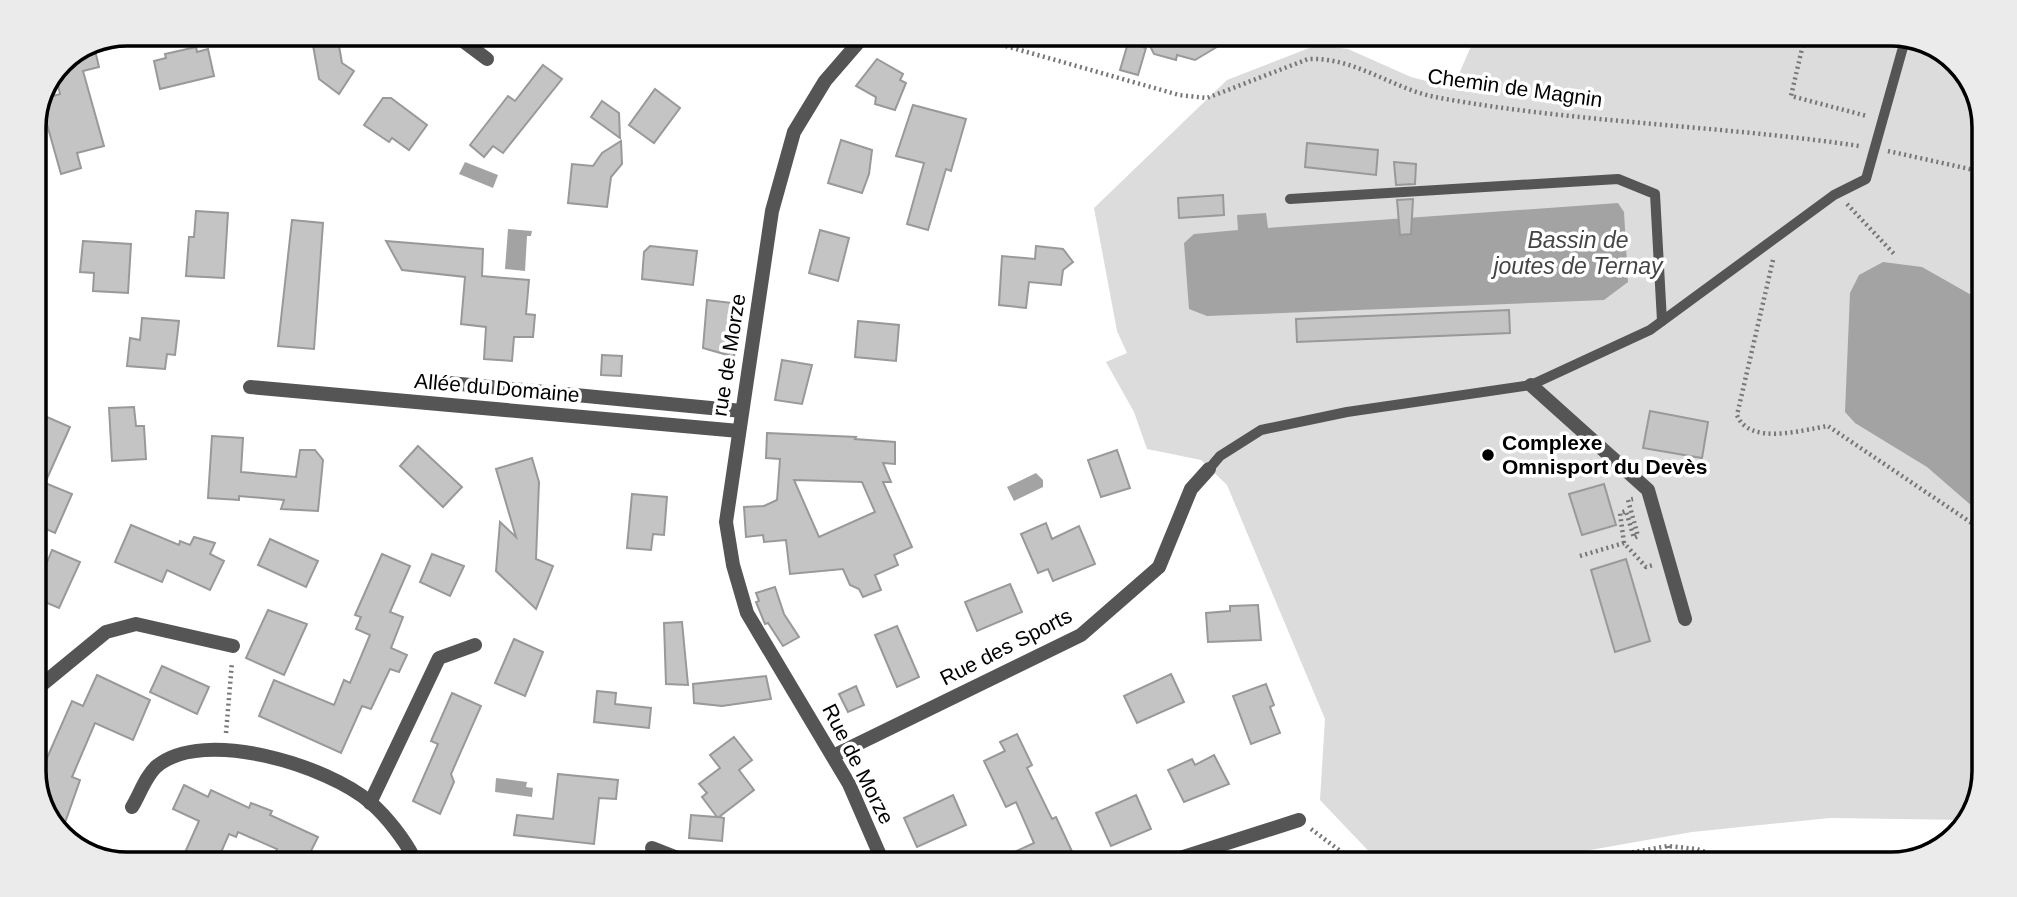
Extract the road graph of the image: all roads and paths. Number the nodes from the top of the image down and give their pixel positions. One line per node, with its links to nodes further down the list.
1 (468, 45): 6 (street)
2 (856, 45): 18 (street, rue de Morze)
3 (1003, 45): 8 (path, Chemin de Magnin)
4 (1803, 45): 7 (path)
5 (1903, 47): 8 (lane)
6 (487, 59)
7 (1858, 114)
8 (1873, 148): 9 (path, Chemin de Magnin); 12 (lane)
9 (1971, 169)
10 (1290, 199): 14 (lane)
11 (1858, 212): 13 (path)
12 (1768, 244): 14 (lane); 21 (path)
13 (1894, 254)
14 (1662, 321): 16 (lane)
15 (429, 381): 18 (street)
16 (1531, 385): 20 (lane); 28 (street)
17 (250, 387): 19 (street, Allée du Domaine)
18 (742, 411): 19 (street, rue de Morze)
19 (739, 430): 32 (street, rue de Morze)
20 (1209, 469): 34 (street, Rue des Sports)
21 (1972, 523)
22 (1644, 539): 23 (path)
23 (1624, 542): 25 (path); 26 (path)
24 (1648, 552): 27 (path)
25 (1580, 556)
26 (1641, 561)
27 (1652, 565)
28 (1685, 619)
29 (475, 645): 35 (street)
30 (233, 646): 31 (street); 33 (path)
31 (46, 681)
32 (795, 689): 34 (street, Rue de Morze)
33 (224, 751): 35 (street); 36 (street)
34 (833, 756): 42 (street, Rue de Morze)
35 (370, 803): 40 (street)
36 (132, 807)
37 (1299, 820): 43 (street); 44 (path)
38 (1668, 846): 45 (path); 46 (path); 47 (path)
39 (652, 848): 41 (street)
40 (409, 852)
41 (662, 852)
42 (879, 852)
43 (1199, 852)
44 (1342, 852)
45 (1636, 852)
46 (1669, 852)
47 (1705, 852)

